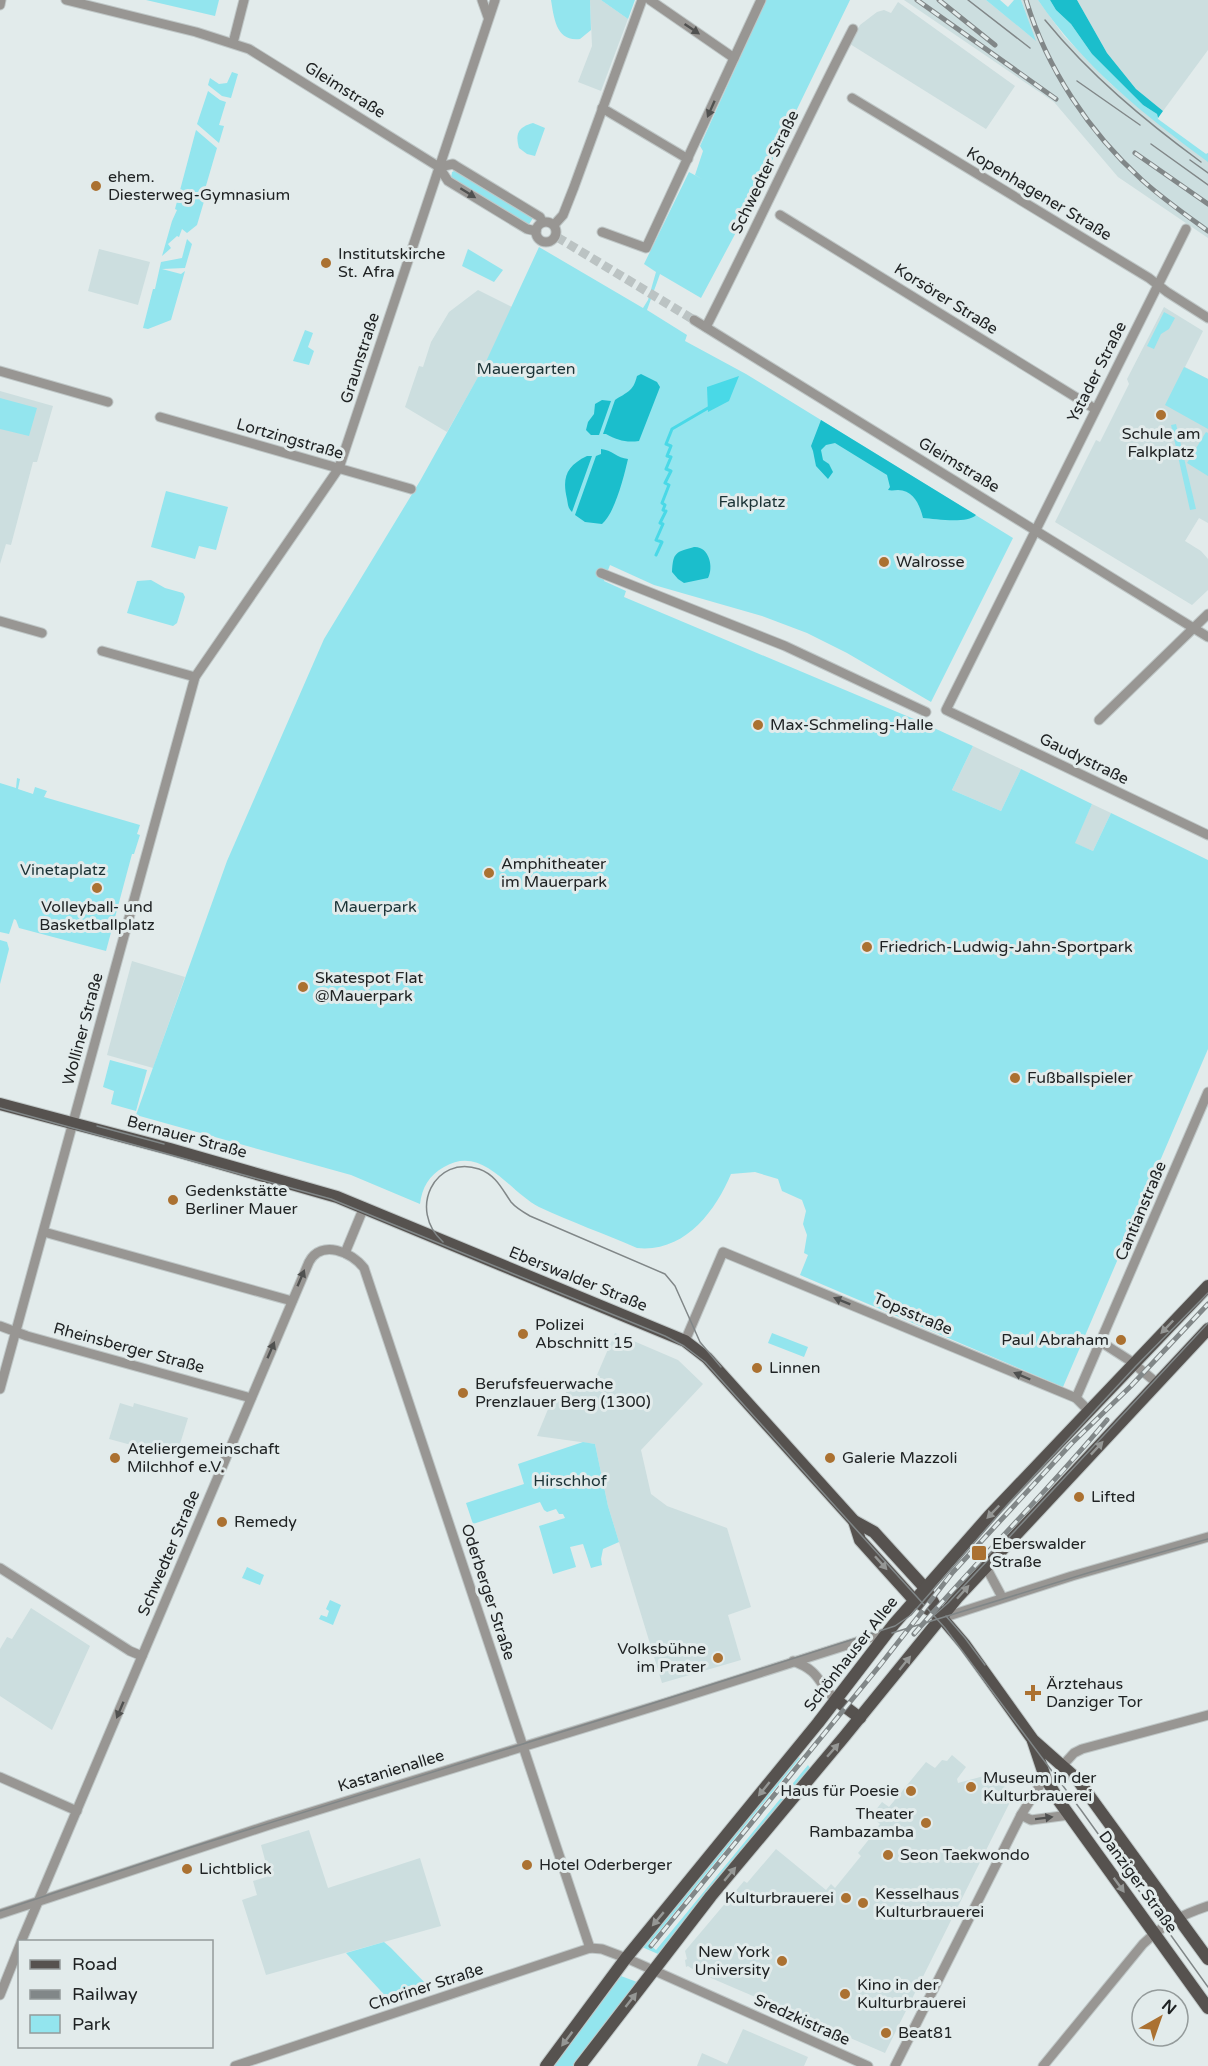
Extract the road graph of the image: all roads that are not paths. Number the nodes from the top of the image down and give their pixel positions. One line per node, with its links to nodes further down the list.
1 (1, 0): 9 (street)
2 (66, 0): 12 (street, Gleimstraße)
3 (244, 0): 12 (street)
4 (482, 0): 10 (street)
5 (495, 0): 10 (street, Graunstraße)
6 (642, 0): 15 (street)
7 (650, 0): 13 (street, one-way to 13)
8 (761, 0): 13 (street)
9 (0, 5)
10 (488, 17): 17 (street, Graunstraße)
11 (853, 29): 27 (street, Schwedter Straße)
12 (233, 43): 17 (street, Gleimstraße)
13 (734, 58): 16 (street, one-way to 16)
14 (852, 98): 24 (street, Kopenhagener Straße)
15 (602, 108): 16 (street); 20 (street)
16 (688, 159): 23 (street)
17 (439, 167): 19 (street, Gleimstraße); 22 (street, Gleimstraße, one-way to 22); 32 (street, Graunstraße)
18 (780, 215): 30 (street, Korsörer Straße)
19 (542, 222): 20 (street, Gleimstraße); 22 (street)
20 (554, 225): 22 (street, Gleimstraße)
21 (1186, 229): 24 (street, Ystader Straße)
22 (536, 231)
23 (602, 232)
24 (1158, 285): 25 (street, Kopenhagener Straße); 30 (street, Ystader Straße)
25 (1208, 318)
26 (694, 320): 27 (street, Gleimstraße)
27 (706, 327): 34 (street, Gleimstraße)
28 (0, 371): 29 (street)
29 (108, 402)
30 (1095, 409): 34 (street, Ystader Straße)
31 (160, 417): 32 (street, Lortzingstraße)
32 (339, 468): 33 (street, Lortzingstraße); 42 (street, Graunstraße)
33 (411, 489)
34 (1035, 530): 38 (street, Gleimstraße); 43 (street, Ystader Straße)
35 (601, 573): 44 (street)
36 (1208, 614): 38 (street)
37 (0, 621): 39 (street)
38 (1194, 628): 40 (street, Gleimstraße); 45 (street)
39 (42, 633)
40 (1208, 637)
41 (102, 651): 42 (street)
42 (195, 677): 49 (street, Wolliner Straße)
43 (946, 710): 46 (street, Gaudystraße)
44 (926, 712)
45 (1099, 720)
46 (1208, 835)
47 (1208, 1092): 59 (street, Cantianstraße)
48 (0, 1104): 49 (main road, Bernauer Straße)
49 (73, 1124): 50 (main road, Bernauer Straße); 51 (street, Wolliner Straße)
50 (364, 1207): 52 (street); 58 (main road, Eberswalder Straße)
51 (44, 1232): 54 (street); 57 (street, Wolliner Straße)
52 (345, 1253): 54 (street, Schwedter Straße, one-way to 52); 81 (street, Oderberger Straße)
53 (1208, 1286): 60 (main road, Schönhauser Allee, one-way to 60)
54 (292, 1301): 63 (street, Schwedter Straße, one-way to 54)
55 (0, 1326): 57 (street, Rheinsberger Straße)
56 (1208, 1329): 61 (main road)
57 (16, 1332): 62 (street, Wolliner Straße); 63 (street, Rheinsberger Straße)
58 (685, 1341): 64 (street, Topsstraße, one-way to 58); 66 (main road, Eberswalder Straße)
59 (1101, 1342): 60 (street); 64 (street, Cantianstraße)
60 (1133, 1363): 61 (street); 65 (main road, Schönhauser Allee)
61 (1157, 1383): 68 (main road, one-way to 61)
62 (0, 1389)
63 (250, 1398): 75 (street, Schwedter Straße)
64 (1076, 1398): 65 (street, Topsstraße)
65 (1089, 1411): 70 (main road, Schönhauser Allee, one-way to 70)
66 (854, 1521): 70 (main road, Eberswalder Straße); 72 (main road, Eberswalder Straße, one-way to 72)
67 (1208, 1537): 71 (street)
68 (986, 1567): 71 (street); 73 (main road, one-way to 68)
69 (0, 1568): 75 (street)
70 (925, 1588): 72 (main road, Schönhauser Allee); 73 (main road, Eberswalder Straße)
71 (1002, 1597): 73 (street)
72 (915, 1600): 73 (main road, Danziger Straße); 74 (main road, Schönhauser Allee)
73 (942, 1618): 79 (main road, one-way to 73); 80 (main road, Danziger Straße)
74 (888, 1632): 76 (street, Kastanienallee); 77 (main road, Schönhauser Allee)
75 (142, 1656): 85 (street, Schwedter Straße, one-way to 85)
76 (793, 1661): 77 (street); 81 (street, Kastanienallee)
77 (836, 1700): 79 (main road); 96 (main road, Schönhauser Allee, one-way to 96)
78 (1208, 1715): 82 (street)
79 (860, 1718): 98 (main road, one-way to 79)
80 (1033, 1740): 82 (main road, Danziger Straße); 84 (main road, Danziger Straße)
81 (523, 1746): 88 (street, Kastanienallee); 95 (street, Oderberger Straße)
82 (1063, 1765): 91 (main road, Danziger Straße)
83 (0, 1777): 85 (street)
84 (1045, 1777): 86 (street); 87 (main road, Danziger Straße)
85 (77, 1811): 88 (street, Schwedter Straße)
86 (1021, 1815): 87 (street, one-way to 87); 105 (street)
87 (1069, 1815): 92 (main road, Danziger Straße, one-way to 92)
88 (39, 1900): 90 (street, Kastanienallee); 93 (street, Schwedter Straße)
89 (1208, 1906): 91 (street)
90 (0, 1914)
91 (1178, 1917): 92 (street); 97 (main road, Danziger Straße)
92 (1155, 1933): 100 (main road, Danziger Straße); 106 (street)
93 (21, 1940)
94 (18, 1948): 99 (street, Schwedter Straße)
95 (590, 1948): 96 (street); 101 (street, Choriner Straße)
96 (626, 1958): 98 (street, Sredzkistraße); 102 (main road, Schönhauser Allee, one-way to 102)
97 (1208, 1959)
98 (654, 1970): 103 (main road, one-way to 98); 104 (street, Sredzkistraße)
99 (0, 1995)
100 (1208, 2008)
101 (235, 2066)
102 (546, 2066)
103 (580, 2066)
104 (868, 2066)
105 (895, 2066)
106 (1043, 2066)

